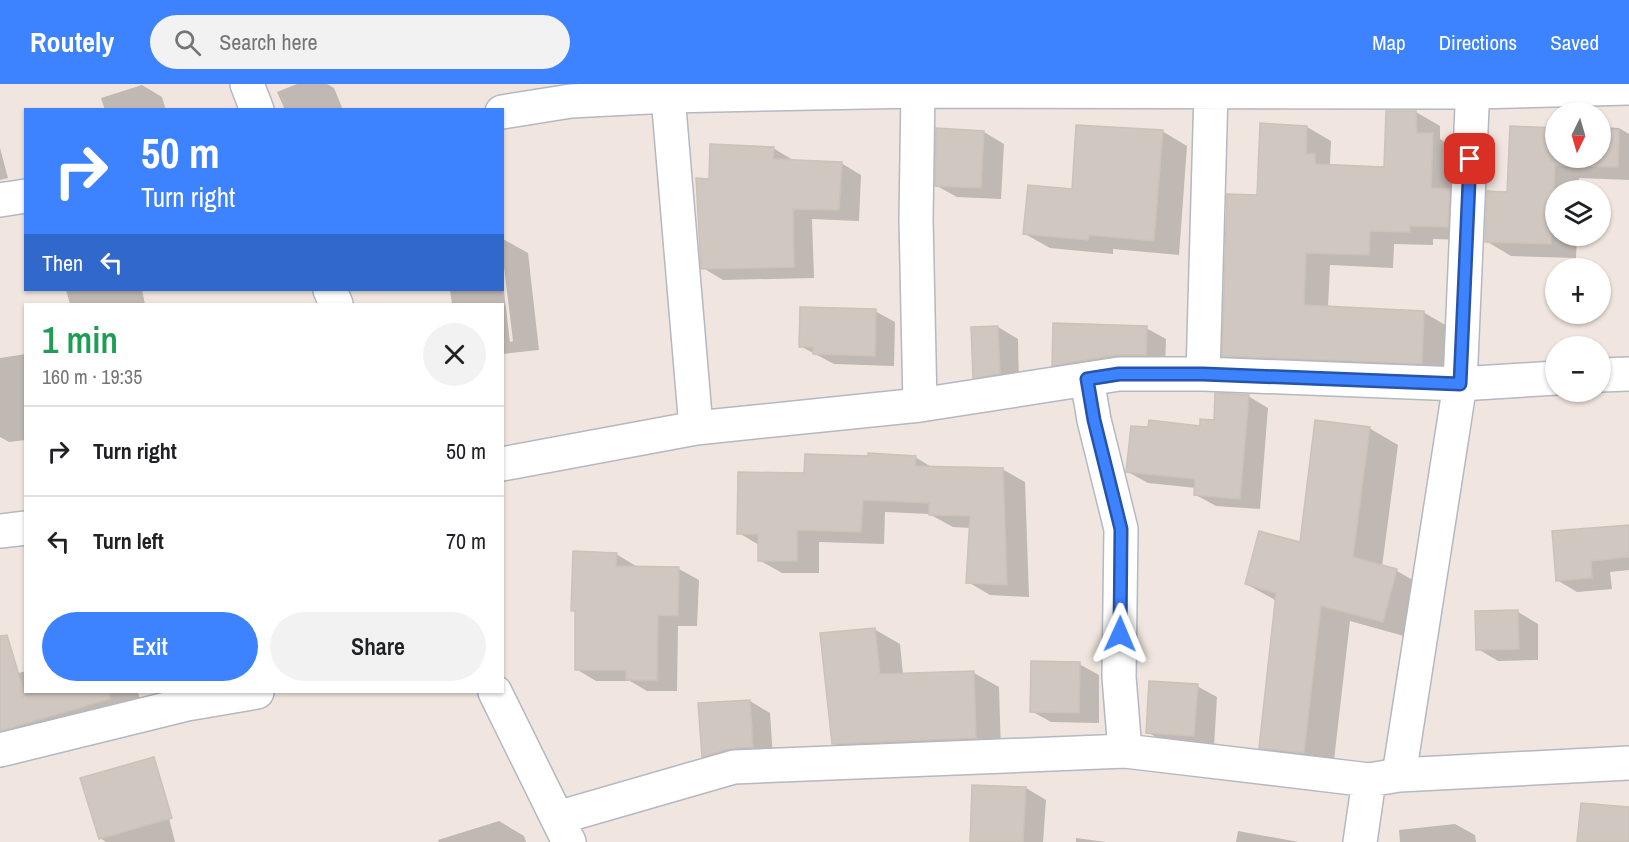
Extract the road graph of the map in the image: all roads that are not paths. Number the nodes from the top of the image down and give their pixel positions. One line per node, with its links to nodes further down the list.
1 (247, 84): 8 (street)
2 (1473, 88): 3 (street); 5 (street); 17 (street)
3 (1629, 88)
4 (918, 91): 5 (street); 7 (street); 18 (street)
5 (1210, 92): 12 (street)
6 (570, 93): 7 (street); 9 (street)
7 (668, 96): 19 (street)
8 (255, 108)
9 (504, 111)
10 (24, 196): 11 (street)
11 (0, 200)
12 (1203, 374): 15 (street); 17 (street)
13 (1629, 374): 14 (street)
14 (1611, 375)
15 (1087, 379): 18 (street); 26 (street)
16 (1545, 379): 17 (street)
17 (1460, 384): 28 (street)
18 (920, 405): 19 (street)
19 (696, 428): 20 (street)
20 (504, 464)
21 (24, 528): 22 (street)
22 (0, 531)
23 (251, 693): 25 (street)
24 (495, 693): 29 (street)
25 (0, 750)
26 (1125, 751): 28 (street); 29 (street)
27 (1629, 763): 28 (street)
28 (1384, 777): 30 (street)
29 (563, 830)
30 (1360, 842)

